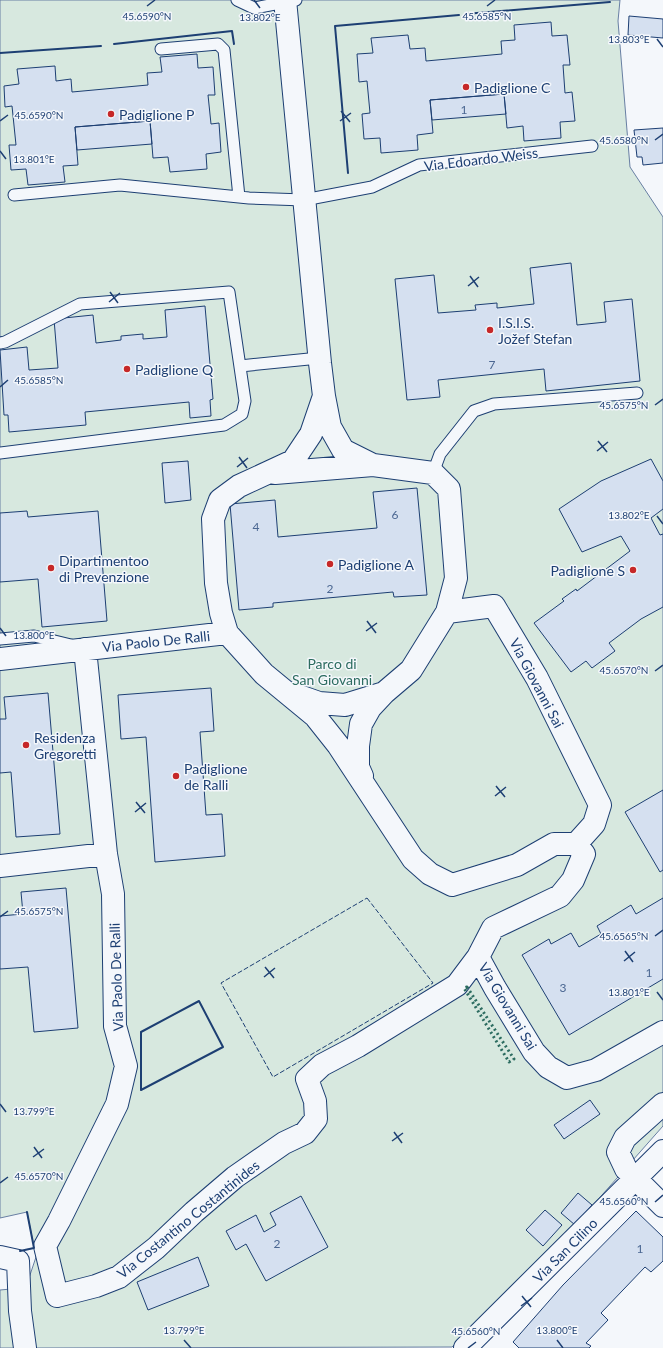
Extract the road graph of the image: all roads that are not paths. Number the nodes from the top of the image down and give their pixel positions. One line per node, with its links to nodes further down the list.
1 (237, 0): 2 (lane)
2 (289, 1): 7 (street)
3 (161, 49): 6 (lane)
4 (592, 146): 7 (lane, Via Edoardo Weiss)
5 (14, 195): 6 (lane, Via Edoardo Weiss)
6 (239, 197): 7 (lane, Via Edoardo Weiss)
7 (304, 200): 9 (street)
8 (0, 342): 10 (lane)
9 (319, 358): 10 (lane); 12 (street)
10 (240, 366): 13 (lane)
11 (637, 393): 15 (lane)
12 (324, 396): 14 (street); 16 (street)
13 (0, 453)
14 (373, 465): 15 (street); 16 (street)
15 (433, 473): 17 (street)
16 (264, 474): 18 (street)
17 (447, 612): 23 (street); 25 (street, Via Giovanni Sai)
18 (227, 633): 20 (street, Via Paolo De Ralli); 22 (street)
19 (0, 639): 20 (lane)
20 (85, 649): 21 (street, Via Paolo De Ralli); 26 (street, Via Paolo De Ralli)
21 (0, 659)
22 (287, 692): 23 (street); 24 (street)
23 (384, 693): 24 (street)
24 (367, 786): 25 (street)
25 (576, 844): 28 (street, Via Giovanni Sai)
26 (106, 854): 27 (street); 35 (street, Via Paolo De Ralli)
27 (0, 866)
28 (478, 957): 29 (street, Via Giovanni Sai); 35 (street, Via Costantino Costantinides)
29 (663, 1032)
30 (663, 1104): 32 (street)
31 (663, 1151): 32 (street, Via San Cilino)
32 (635, 1180): 33 (street); 37 (street, Via San Cilino)
33 (663, 1206)
34 (0, 1257): 36 (street)
35 (57, 1296)
36 (25, 1348)
37 (465, 1348)

